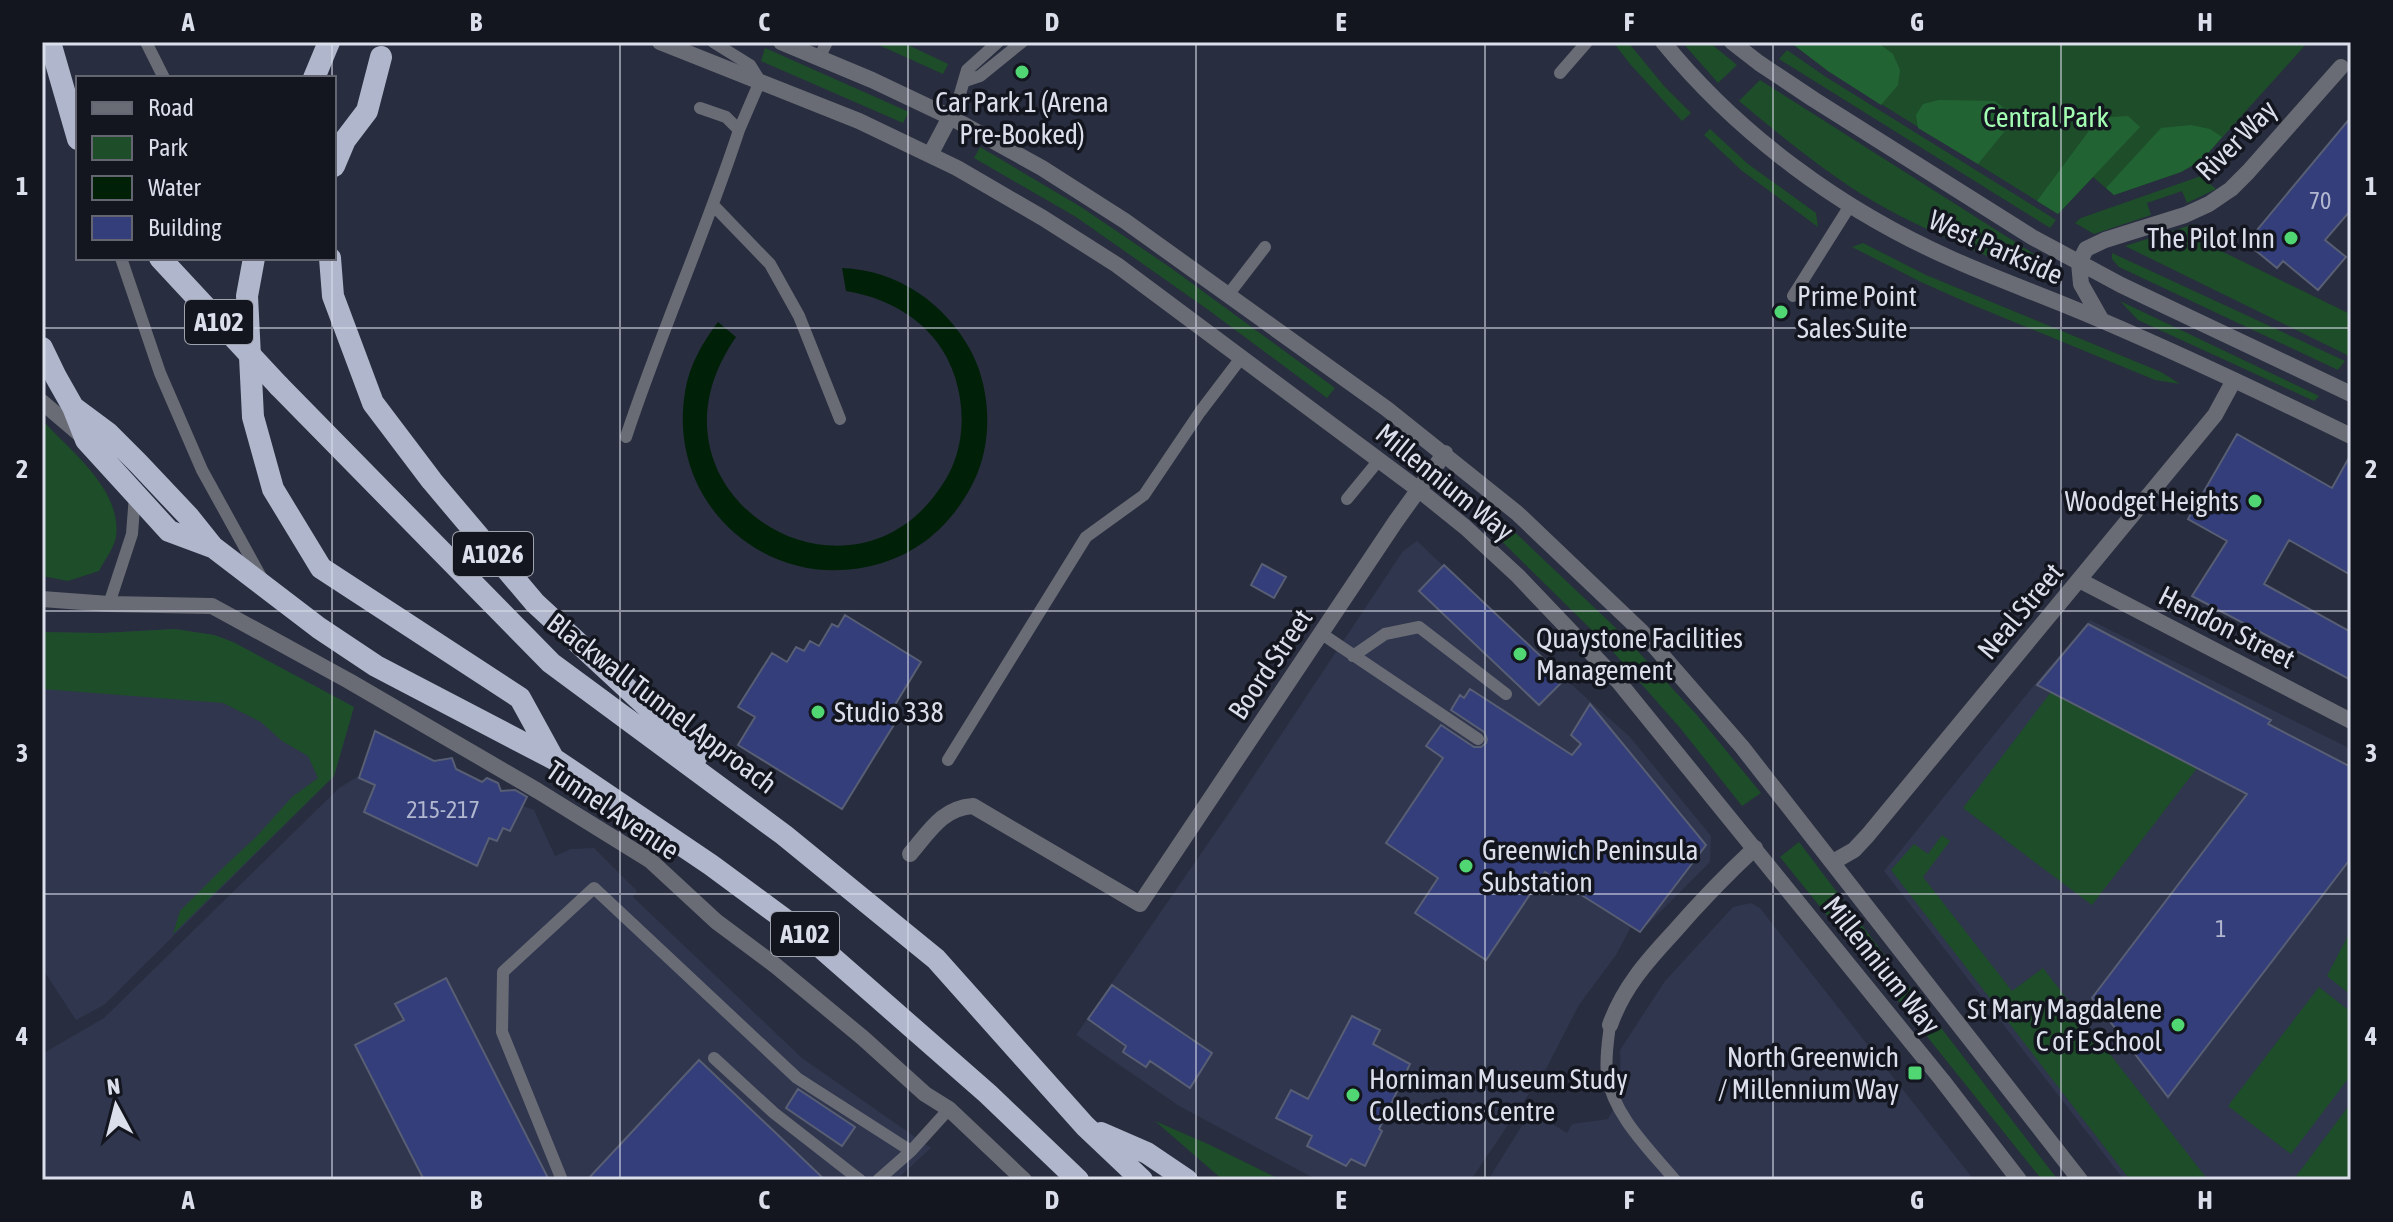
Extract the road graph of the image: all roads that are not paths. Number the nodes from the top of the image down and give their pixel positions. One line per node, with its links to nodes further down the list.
1 (51, 42): 23 (lane); 25 (highway)
2 (146, 42): 17 (lane)
3 (329, 42): 18 (highway)
4 (660, 42): 19 (street, Millennium Way)
5 (713, 42): 19 (lane)
6 (781, 42): 14 (street, Millennium Way)
7 (827, 42): 14 (lane)
8 (998, 42): 20 (lane)
9 (1022, 42): 20 (lane)
10 (1587, 42): 16 (lane)
11 (1663, 42): 28 (street, West Parkside)
12 (1732, 42): 35 (street, West Parkside)
13 (381, 57): 27 (highway)
14 (819, 58): 22 (street, Millennium Way)
15 (2341, 67): 35 (street, River Way)
16 (1560, 73)
17 (163, 76)
18 (315, 76)
19 (760, 81): 24 (lane); 26 (street, Millennium Way)
20 (965, 81): 22 (lane)
21 (700, 108): 24 (lane)
22 (950, 117): 26 (street); 36 (street, Millennium Way)
23 (76, 120)
24 (739, 130): 29 (lane)
25 (76, 132)
26 (930, 155): 40 (street, Millennium Way)
27 (336, 161)
28 (1851, 204): 37 (lane); 38 (street, West Parkside)
29 (714, 206): 45 (lane); 47 (lane)
30 (1265, 247): 36 (lane)
31 (122, 260): 56 (lane)
32 (162, 260): 66 (highway, Blackwall Tunnel Approach / A102, bridge)
33 (254, 260): 64 (highway)
34 (330, 260): 66 (highway, A1026)
35 (2079, 263): 38 (street); 42 (street, West Parkside)
36 (1228, 295): 49 (street, Millennium Way)
37 (1793, 296)
38 (2102, 321): 41 (street, West Parkside)
39 (42, 348): 44 (highway, A102)
40 (1241, 358): 50 (street, Millennium Way); 65 (lane)
41 (2234, 380): 46 (street, West Parkside); 55 (street, Neal Street)
42 (2351, 394)
43 (42, 402): 48 (street)
44 (73, 407): 48 (highway, A102); 54 (highway, A102)
45 (840, 419)
46 (2351, 436)
47 (626, 437)
48 (86, 440): 52 (highway, A102)
49 (1445, 453): 51 (street, Boord Street); 69 (street, Millennium Way)
50 (1379, 460): 51 (street, Millennium Way); 53 (lane)
51 (1419, 490): 59 (street, Boord Street); 67 (street, Millennium Way)
52 (135, 495): 54 (highway, A102); 58 (lane)
53 (1347, 499)
54 (213, 547): 56 (highway, A102)
55 (2079, 580): 62 (street, Hendon Street); 69 (street, Neal Street)
56 (267, 588): 64 (highway, A102)
57 (42, 599): 58 (street, Tunnel Avenue)
58 (109, 604): 72 (street, Tunnel Avenue)
59 (1322, 634): 60 (lane); 68 (street, Boord Street)
60 (1353, 656): 61 (lane); 63 (lane)
61 (1506, 694)
62 (2351, 721)
63 (1478, 739)
64 (554, 759): 79 (highway, A102)
65 (948, 760)
66 (736, 798): 73 (highway, Blackwall Tunnel Approach / A102)
67 (1755, 848): 70 (street); 83 (street, Millennium Way)
68 (910, 854)
69 (1833, 862): 84 (street, Millennium Way)
70 (1610, 1025): 82 (lane)
71 (714, 1058): 76 (lane)
72 (949, 1109): 74 (lane); 78 (street, Tunnel Avenue)
73 (1085, 1126): 80 (highway, Blackwall Tunnel Approach / A102); 81 (highway)
74 (911, 1151): 75 (lane); 77 (lane)
75 (562, 1180)
76 (860, 1180)
77 (878, 1180)
78 (1024, 1180)
79 (1078, 1180)
80 (1142, 1180)
81 (1187, 1180)
82 (1675, 1180)
83 (2019, 1180)
84 (2080, 1180)

